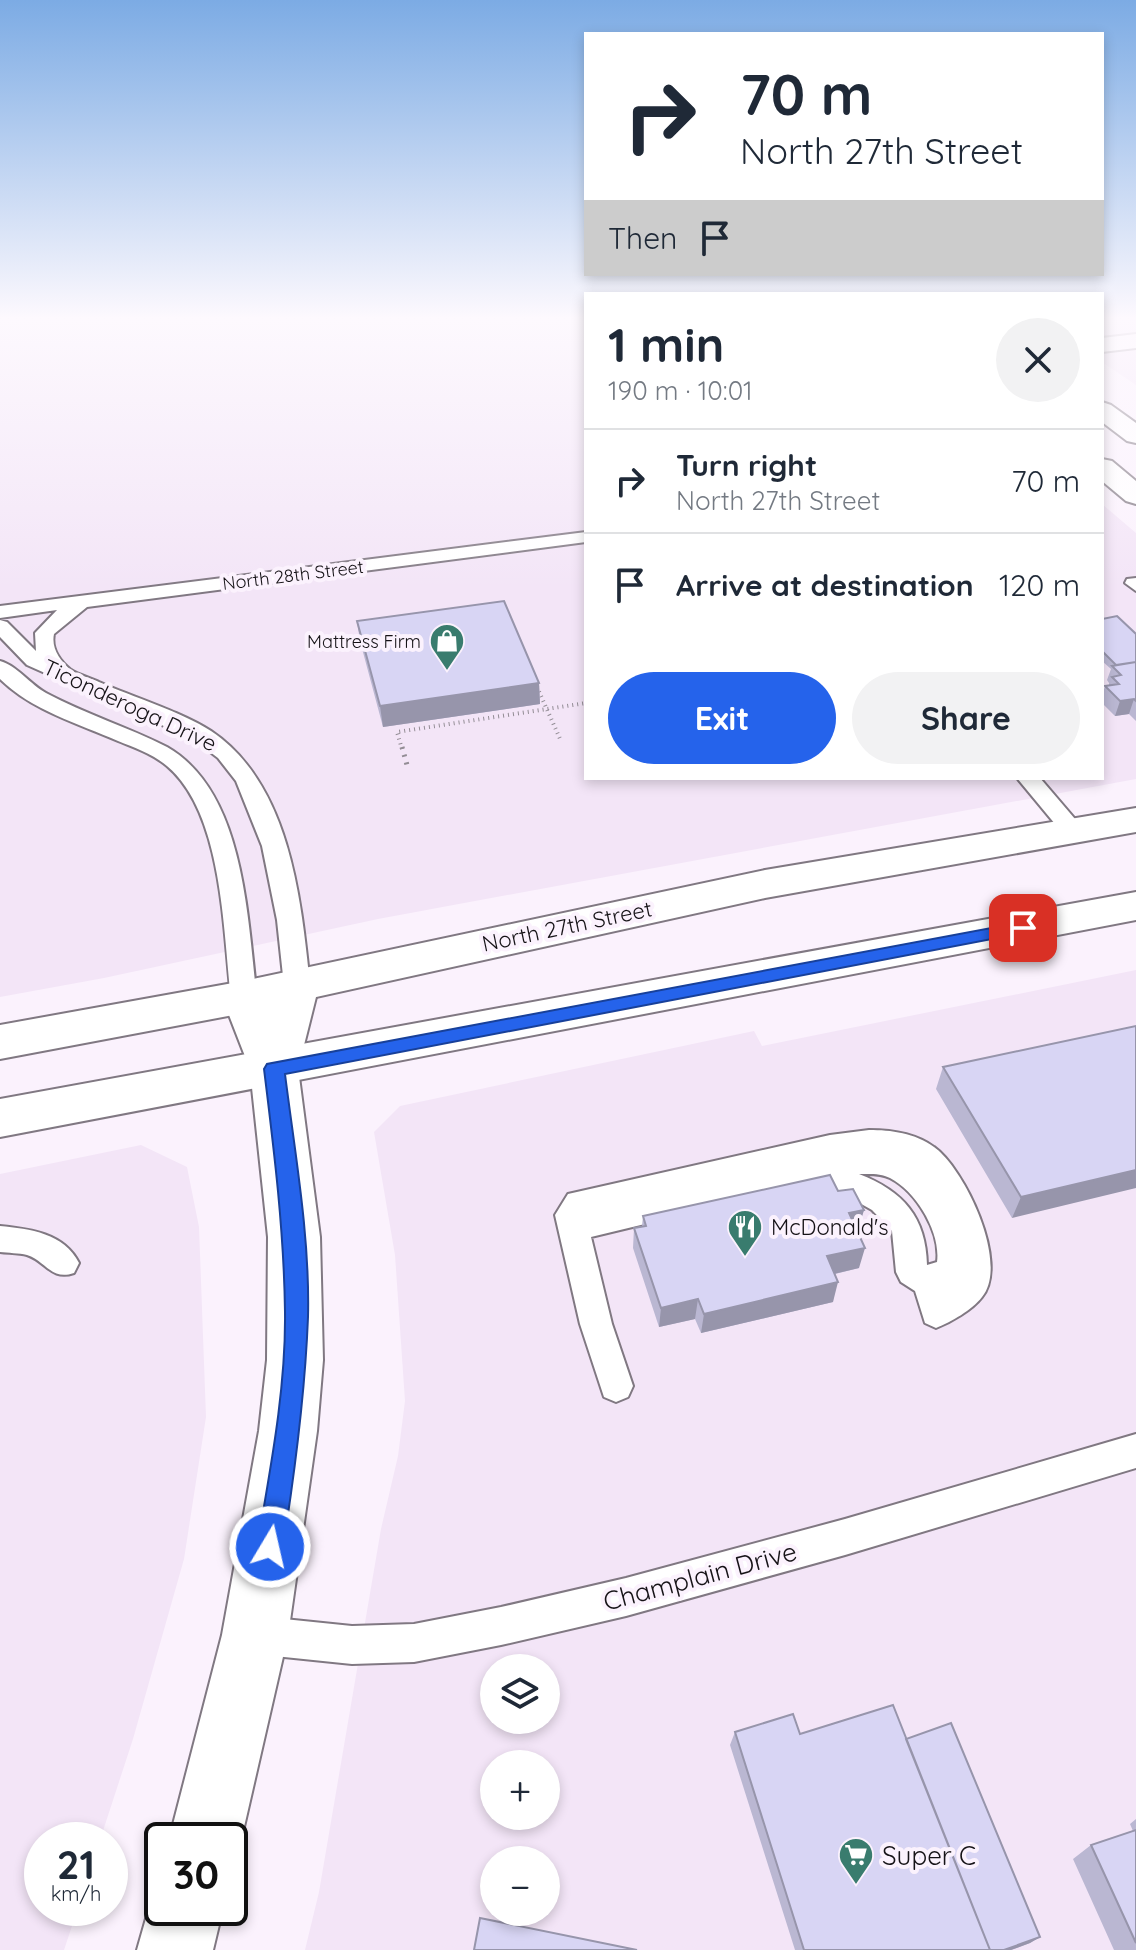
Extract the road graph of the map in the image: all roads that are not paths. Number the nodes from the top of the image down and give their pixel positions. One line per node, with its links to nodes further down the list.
1 (1104, 411): 2 (main road)
2 (1136, 435)
3 (1104, 469): 4 (main road)
4 (1136, 495)
5 (584, 537): 6 (lane, North 28th Street)
6 (83, 602): 7 (lane, North 28th Street); 10 (lane)
7 (0, 612)
8 (0, 626): 10 (lane, Ticonderoga Drive)
9 (0, 667): 16 (lane, Ticonderoga Drive)
10 (68, 676): 15 (lane, Ticonderoga Drive)
11 (1030, 780): 13 (lane)
12 (1136, 820): 13 (main road, North 27th Street)
13 (1073, 831): 15 (main road, North 27th Street)
14 (1136, 906): 18 (main road)
15 (297, 985): 16 (main road, North 27th Street); 18 (main road, Ticonderoga Drive)
16 (244, 997): 17 (main road, North 27th Street); 18 (main road, Ticonderoga Drive)
17 (0, 1042)
18 (274, 1069): 19 (main road); 27 (main road, Ticonderoga Drive)
19 (0, 1118)
20 (797, 1175): 21 (lane); 24 (lane); 24 (lane)
21 (573, 1228): 24 (lane); 25 (lane)
22 (0, 1239): 23 (lane)
23 (63, 1263)
24 (932, 1298)
25 (616, 1386)
26 (1136, 1451): 27 (lane, Champlain Drive)
27 (255, 1635): 28 (main road, Ticonderoga Drive)
28 (209, 1822)
29 (181, 1926): 30 (main road)
30 (175, 1950)

